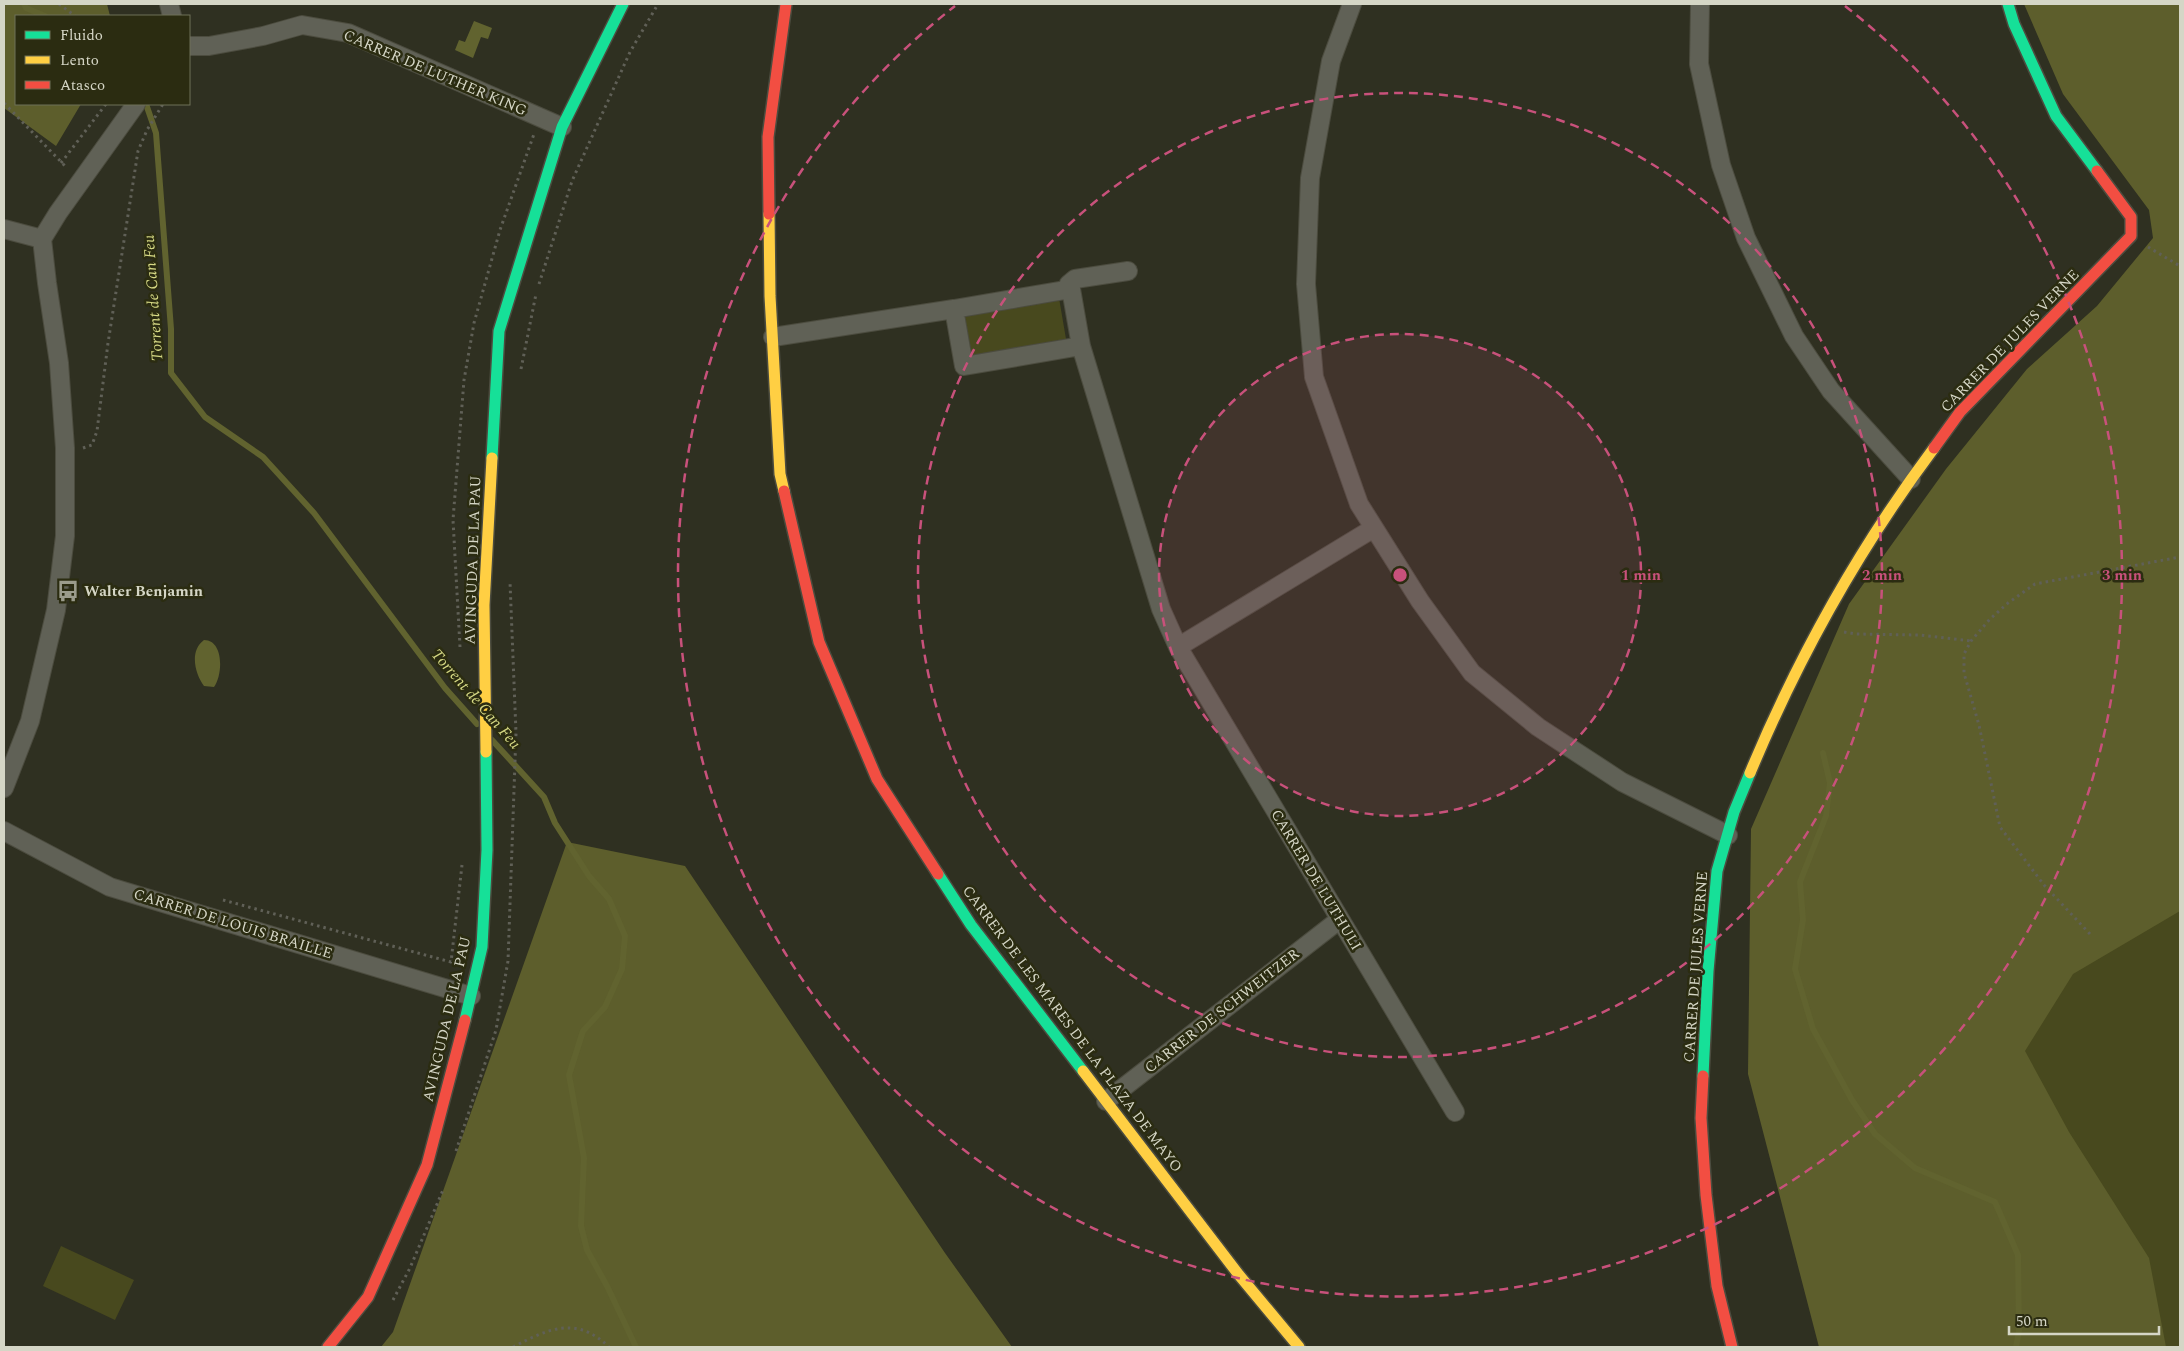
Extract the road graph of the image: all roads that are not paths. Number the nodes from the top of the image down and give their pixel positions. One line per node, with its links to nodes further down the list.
1 (624, 4): 8 (street, AVINGUDA DE LA PAU)
2 (786, 4): 14 (street, CARRER DE LES MARES DE LA PLAZA DE MAYO)
3 (1352, 4): 17 (street)
4 (1700, 4): 16 (street)
5 (2008, 4): 16 (street, CARRER DE JULES VERNE)
6 (190, 46): 8 (street, CARRER DE LUTHER KING)
7 (135, 105): 10 (street)
8 (562, 127): 23 (street, AVINGUDA DE LA PAU)
9 (4, 229): 10 (street)
10 (42, 239): 19 (street)
11 (1128, 271): 12 (street)
12 (1071, 289): 13 (street); 15 (street, CARRER DE LUTHULI)
13 (954, 309): 14 (street); 15 (street)
14 (772, 337): 24 (street, CARRER DE LES MARES DE LA PLAZA DE MAYO)
15 (1081, 346): 18 (street, CARRER DE LUTHULI)
16 (1912, 479): 21 (street, CARRER DE JULES VERNE)
17 (1374, 528): 18 (street); 21 (street)
18 (1178, 647): 22 (street, CARRER DE LUTHULI)
19 (4, 788)
20 (4, 832): 23 (street, CARRER DE LOUIS BRAILLE)
21 (1728, 835): 28 (street, CARRER DE JULES VERNE)
22 (1339, 920): 24 (street, CARRER DE SCHWEITZER); 25 (street, CARRER DE LUTHULI)
23 (471, 996): 26 (street, AVINGUDA DE LA PAU)
24 (1106, 1101): 27 (street, CARRER DE LES MARES DE LA PLAZA DE MAYO)
25 (1455, 1112)
26 (328, 1347)
27 (1299, 1347)
28 (1732, 1347)

